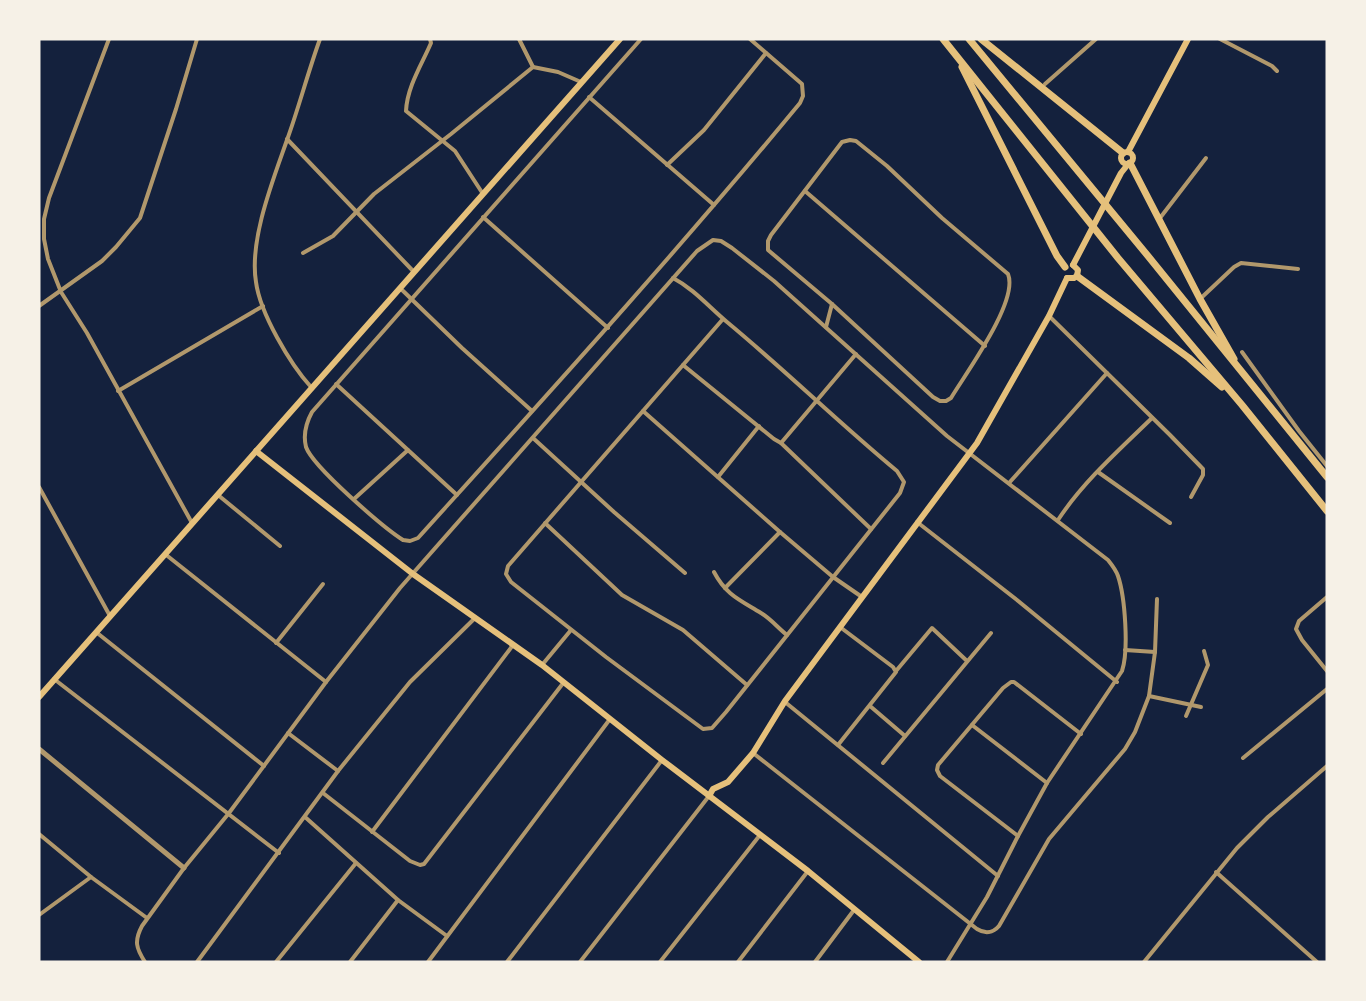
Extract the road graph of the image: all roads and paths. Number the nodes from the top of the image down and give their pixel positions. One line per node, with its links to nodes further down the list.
1 (109, 39): 44 (street)
2 (197, 39): 44 (street)
3 (320, 39): 22 (street)
4 (430, 39): 23 (street)
5 (519, 39): 17 (street)
6 (641, 39): 21 (street)
7 (750, 39): 16 (street)
8 (943, 39): 15 (highway)
9 (969, 39): 58 (highway)
10 (981, 39): 24 (highway)
11 (1096, 39): 20 (street)
12 (1188, 39): 24 (main road)
13 (1220, 39): 18 (street)
14 (618, 40): 19 (main road)
15 (954, 52): 37 (highway); 64 (highway)
16 (766, 53): 27 (street); 31 (street)
17 (533, 67): 19 (street); 23 (street)
18 (1277, 71)
19 (581, 82): 30 (main road)
20 (1046, 84)
21 (589, 97): 27 (street); 33 (street)
22 (287, 139): 32 (street); 49 (street)
23 (443, 141): 30 (street); 32 (street)
24 (1124, 154): 26 (main road); 26 (main road); 28 (main road)
25 (1206, 158): 34 (street)
26 (1129, 163): 28 (main road); 34 (highway)
27 (667, 165): 31 (street)
28 (1121, 173): 36 (main road)
29 (805, 191): 47 (street); 54 (street); 54 (street)
30 (483, 194): 39 (main road)
31 (714, 205): 53 (street)
32 (356, 212): 35 (street); 39 (street)
33 (483, 217): 45 (street); 53 (street)
34 (1160, 218): 46 (highway)
35 (303, 253)
36 (1074, 265): 37 (main road); 40 (main road)
37 (1065, 267): 42 (main road)
38 (1298, 269): 46 (street)
39 (414, 272): 43 (main road)
40 (1077, 276): 42 (main road); 64 (highway)
41 (673, 278): 51 (street); 52 (street); 69 (street)
42 (1067, 278): 50 (main road)
43 (400, 288): 45 (street); 61 (main road)
44 (61, 292): 48 (street); 62 (street)
45 (412, 299): 60 (street); 65 (street)
46 (1200, 299): 58 (highway)
47 (832, 304): 52 (street); 54 (street)
48 (39, 306)
49 (263, 306): 61 (street); 62 (street)
50 (1049, 316): 59 (street); 73 (main road)
51 (723, 319): 57 (street); 63 (street)
52 (826, 327): 56 (street)
53 (608, 328): 65 (street)
54 (985, 345)
55 (1242, 352): 74 (street)
56 (856, 354): 63 (street); 73 (street)
57 (682, 364): 66 (street); 68 (street)
58 (1235, 365): 77 (highway)
59 (1107, 373): 67 (street); 79 (street)
60 (336, 384): 71 (street); 84 (street)
61 (311, 387): 72 (main road)
62 (118, 391): 88 (street)
63 (817, 399): 70 (street); 91 (street)
64 (1242, 405): 85 (highway)
65 (532, 411): 82 (street)
66 (643, 411): 76 (street); 78 (street)
67 (1152, 418): 75 (street); 83 (street)
68 (759, 426): 70 (street); 76 (street)
69 (533, 438): 78 (street); 97 (street)
70 (781, 443): 91 (street)
71 (408, 450): 82 (street); 84 (street)
72 (255, 451): 81 (main road); 97 (main road)
73 (969, 453): 79 (street); 87 (main road)
74 (1327, 466)
75 (1098, 472): 86 (street); 90 (street)
76 (718, 477): 92 (street)
77 (1327, 477)
78 (580, 482): 89 (street); 96 (street)
79 (1009, 483): 86 (street)
80 (39, 488): 104 (street)
81 (217, 495): 88 (main road); 93 (street)
82 (457, 495): 84 (street)
83 (1191, 496)
84 (354, 499)
85 (1327, 511)
86 (1058, 520): 113 (street)
87 (917, 522): 101 (main road); 123 (street)
88 (192, 523): 94 (main road)
89 (545, 523): 107 (street); 124 (street)
90 (1170, 523)
91 (871, 529): 98 (street)
92 (780, 532): 98 (street); 100 (street)
93 (280, 546)
94 (165, 554): 104 (main road); 111 (street)
95 (714, 572): 100 (street)
96 (685, 573)
97 (413, 574): 105 (main road); 121 (street)
98 (833, 577): 101 (street); 110 (street)
99 (323, 584): 111 (street)
100 (725, 588): 110 (street)
101 (862, 597): 106 (main road)
102 (1327, 597): 119 (street)
103 (1157, 599): 115 (street)
104 (110, 616): 108 (main road)
105 (474, 619): 112 (main road); 146 (street)
106 (840, 627): 118 (street); 128 (main road)
107 (571, 630): 117 (street); 124 (street)
108 (96, 632): 120 (main road); 144 (street)
109 (991, 633): 116 (street)
110 (787, 635): 124 (street)
111 (276, 643): 121 (street)
112 (513, 645): 117 (main road); 152 (street)
113 (1125, 650): 115 (street); 123 (street)
114 (1204, 651): 130 (street)
115 (1155, 652): 126 (street)
116 (967, 661): 118 (street); 137 (street)
117 (542, 665): 122 (main road)
118 (896, 671): 129 (street)
119 (1327, 671)
120 (54, 679): 127 (main road); 150 (street)
121 (326, 682): 135 (street)
122 (564, 682): 133 (main road); 152 (street)
123 (1117, 682): 136 (street)
124 (747, 685)
125 (1327, 689): 141 (street)
126 (1149, 696): 130 (street); 167 (street)
127 (39, 697)
128 (785, 701): 138 (street); 140 (main road)
129 (870, 706): 137 (street); 138 (street)
130 (1189, 706): 131 (street); 132 (street)
131 (1201, 707)
132 (1186, 716)
133 (610, 719): 142 (main road); 168 (street)
134 (972, 725): 136 (street); 147 (street); 155 (street)
135 (288, 733): 144 (street); 146 (street)
136 (1081, 734): 147 (street)
137 (905, 736): 143 (street)
138 (838, 745): 161 (street)
139 (39, 749): 158 (street)
140 (753, 753): 149 (main road); 167 (street)
141 (1244, 758)
142 (662, 760): 149 (main road); 175 (street)
143 (883, 763)
144 (264, 766): 150 (street)
145 (1327, 766): 160 (street)
146 (339, 771): 148 (street)
147 (1047, 783): 155 (street)
148 (323, 793): 151 (street); 152 (street)
149 (709, 796): 154 (main road); 176 (street)
150 (229, 813): 156 (street); 158 (street)
151 (305, 817): 156 (street); 157 (street)
152 (372, 832)
153 (39, 834): 162 (street)
154 (760, 834): 159 (main road); 177 (street)
155 (1018, 836): 161 (street)
156 (279, 853): 171 (street)
157 (356, 863): 163 (street); 172 (street)
158 (184, 868): 166 (street)
159 (808, 871): 164 (main road); 178 (street)
160 (1216, 872): 169 (street); 182 (street)
161 (998, 876): 167 (street)
162 (91, 877): 165 (street); 166 (street)
163 (398, 900): 168 (street); 173 (street)
164 (854, 910): 179 (street); 180 (main road)
165 (39, 915)
166 (147, 918): 170 (street)
167 (972, 924): 181 (street)
168 (447, 936): 174 (street)
169 (1316, 961)
170 (145, 962)
171 (197, 962)
172 (276, 962)
173 (350, 962)
174 (428, 962)
175 (507, 962)
176 (580, 962)
177 (660, 962)
178 (738, 962)
179 (815, 962)
180 (919, 962)
181 (947, 962)
182 (1144, 962)

